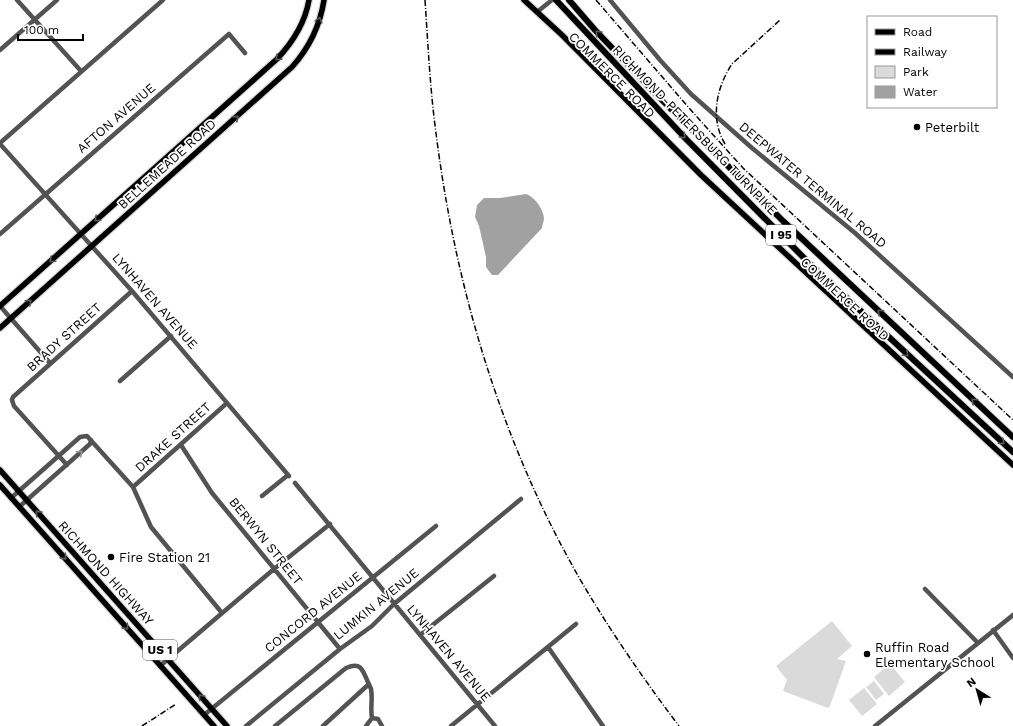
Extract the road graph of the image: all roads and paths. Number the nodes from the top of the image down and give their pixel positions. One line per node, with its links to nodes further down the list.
1 (17, 0): 12 (street)
2 (57, 0): 12 (street)
3 (163, 0): 16 (street)
4 (310, 0): 20 (main road, BELLEMEADE ROAD, one-way to 20)
5 (324, 0): 21 (main road, BELLEMEADE ROAD, one-way to 5)
6 (524, 0): 11 (main road, COMMERCE ROAD)
7 (552, 0): 11 (street)
8 (569, 0): 31 (highway, RICHMOND-PETERSBURG TURNPIKE / I 95, one-way to 8)
9 (610, 0): 28 (street, DEEPWATER TERMINAL ROAD)
10 (559, 3): 34 (highway, RICHMOND-PETERSBURG TURNPIKE / I 95, one-way to 34)
11 (537, 12): 13 (main road, COMMERCE ROAD)
12 (35, 20): 14 (street); 16 (street)
13 (548, 22): 37 (main road, COMMERCE ROAD); 39 (main road, COMMERCE ROAD)
14 (0, 50)
15 (245, 53): 18 (street, AFTON AVENUE)
16 (81, 71): 17 (street)
17 (0, 143): 18 (street, LYNHAVEN AVENUE)
18 (45, 195): 19 (street, AFTON AVENUE); 20 (street, LYNHAVEN AVENUE)
19 (0, 234)
20 (81, 234): 21 (street, LYNHAVEN AVENUE); 23 (main road, BELLEMEADE ROAD, one-way to 23)
21 (92, 246): 22 (street, LYNHAVEN AVENUE); 24 (main road, BELLEMEADE ROAD, one-way to 21)
22 (132, 291): 26 (street, LYNHAVEN AVENUE); 27 (street, BRADY STREET)
23 (0, 306): 24 (street)
24 (11, 319): 25 (main road, BELLEMEADE ROAD); 27 (street)
25 (0, 328)
26 (171, 336): 29 (street); 30 (street, LYNHAVEN AVENUE)
27 (50, 363): 35 (street, BRADY STREET)
28 (1013, 377)
29 (120, 381)
30 (226, 403): 33 (street, DRAKE STREET); 44 (street, LYNHAVEN AVENUE)
31 (1013, 437)
32 (91, 440): 35 (street); 36 (street, one-way to 32); 42 (street)
33 (181, 445): 42 (street, DRAKE STREET); 51 (street, BERWYN STREET)
34 (1013, 452)
35 (59, 456): 36 (street); 43 (street)
36 (67, 465): 46 (street)
37 (1013, 465)
38 (0, 470): 43 (main road, RICHMOND HIGHWAY / US 1)
39 (1013, 470)
40 (295, 483): 49 (street, LYNHAVEN AVENUE)
41 (0, 485): 45 (main road, RICHMOND HIGHWAY / US 1)
42 (133, 486): 56 (street)
43 (19, 492): 45 (street); 46 (main road, RICHMOND HIGHWAY / US 1)
44 (262, 496)
45 (11, 498): 48 (main road, RICHMOND HIGHWAY / US 1)
46 (27, 500): 48 (street); 66 (main road, RICHMOND HIGHWAY / US 1, one-way to 46)
47 (521, 500): 55 (street, LUMKIN AVENUE)
48 (19, 507): 67 (main road, RICHMOND HIGHWAY / US 1, one-way to 67)
49 (330, 524): 51 (street); 53 (street, LYNHAVEN AVENUE)
50 (436, 526): 53 (street, CONCORD AVENUE)
51 (274, 569): 56 (street); 58 (street, BERWYN STREET)
52 (494, 576): 61 (street)
53 (373, 578): 55 (street, LYNHAVEN AVENUE); 58 (street, CONCORD AVENUE)
54 (925, 589): 62 (street)
55 (394, 604): 61 (street, LYNHAVEN AVENUE); 64 (street, LUMKIN AVENUE)
56 (222, 613): 66 (street)
57 (1013, 615): 60 (street)
58 (317, 622): 64 (street, BERWYN STREET); 70 (street, CONCORD AVENUE)
59 (576, 624): 63 (street)
60 (993, 630): 62 (street); 65 (street)
61 (420, 635): 69 (street, LYNHAVEN AVENUE)
62 (977, 642): 83 (street)
63 (548, 647): 69 (street); 82 (street)
64 (340, 649): 75 (street, LUMKIN AVENUE)
65 (1013, 658)
66 (168, 659): 67 (street); 70 (main road, RICHMOND HIGHWAY / US 1, one-way to 66)
67 (160, 666): 71 (main road, RICHMOND HIGHWAY / US 1)
68 (369, 684): 72 (street); 76 (street); 77 (street)
69 (478, 704): 80 (street); 81 (street, LYNHAVEN AVENUE)
70 (212, 709): 71 (street, CONCORD AVENUE); 74 (main road, RICHMOND HIGHWAY / US 1)
71 (204, 715): 73 (main road, RICHMOND HIGHWAY / US 1)
72 (372, 718): 78 (street); 79 (street)
73 (214, 726)
74 (227, 726)
75 (246, 726)
76 (275, 726)
77 (324, 726)
78 (366, 726)
79 (382, 726)
80 (451, 726)
81 (495, 726)
82 (602, 726)
83 (875, 726)

